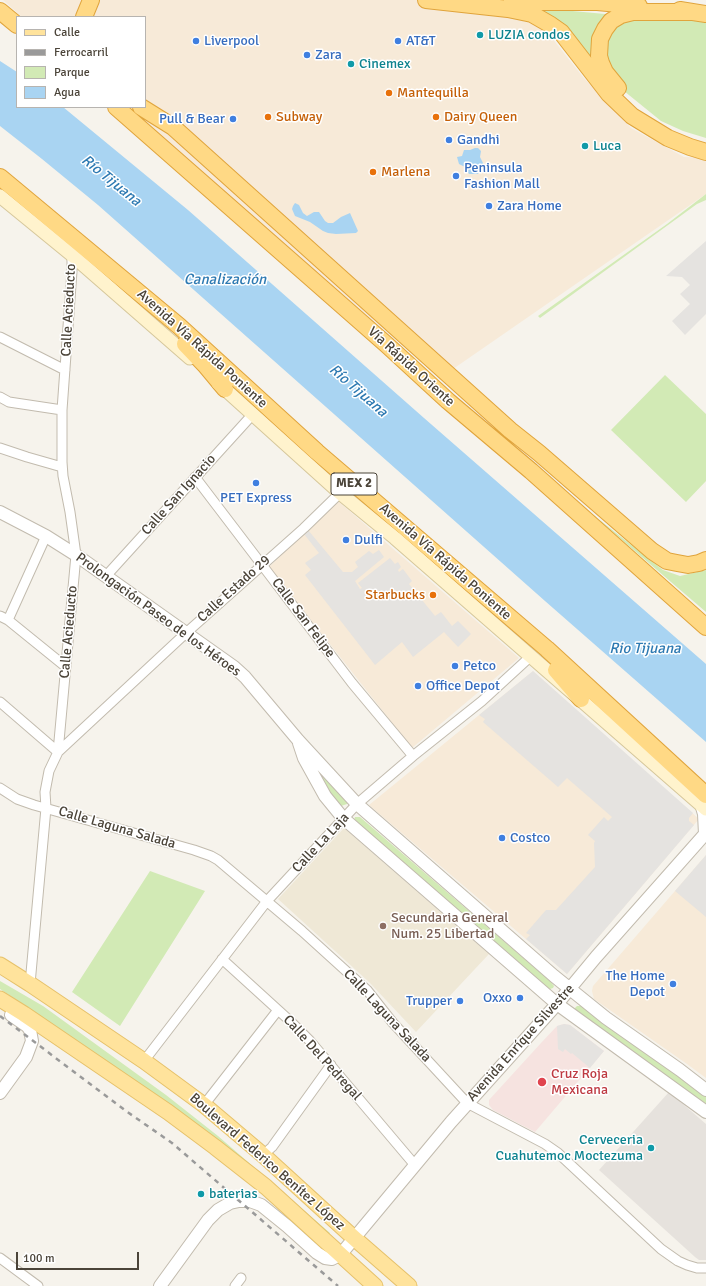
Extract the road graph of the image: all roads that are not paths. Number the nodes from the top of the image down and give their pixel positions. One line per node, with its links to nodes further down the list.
1 (91, 0): 7 (highway)
2 (426, 0): 14 (highway)
3 (469, 0): 4 (highway)
4 (589, 1): 6 (highway)
5 (0, 11): 8 (highway)
6 (699, 13): 13 (highway)
7 (84, 16)
8 (16, 24)
9 (146, 105): 12 (highway)
10 (117, 108): 31 (highway, Vía Rápida Oriente)
11 (143, 108): 12 (highway)
12 (173, 127): 25 (highway)
13 (706, 141)
14 (706, 152)
15 (0, 177): 18 (highway, Avenida Vía Rápida Poniente / MEX 2)
16 (0, 196): 17 (main road, Avenida Vía Rápida Poniente)
17 (72, 255): 20 (street, Calle Acieducto); 21 (main road, Avenida Vía Rápida Poniente)
18 (133, 287): 21 (highway); 37 (highway, Avenida Vía Rápida Poniente / MEX 2)
19 (0, 337): 20 (street)
20 (65, 370): 23 (street, Calle Acieducto)
21 (225, 389): 24 (main road, Avenida Vía Rápida Poniente)
22 (0, 397): 23 (street)
23 (62, 410): 27 (street, Calle Acieducto)
24 (253, 414): 28 (street, Calle San Ignacio); 29 (main road, Avenida Vía Rápida Poniente)
25 (510, 430): 31 (highway); 34 (highway)
26 (0, 448): 27 (street)
27 (62, 466): 33 (street, Calle Acieducto)
28 (195, 477): 35 (street, Calle San Felipe); 36 (street, Calle San Ignacio)
29 (340, 493): 35 (street, Calle Estado 29); 41 (main road, Avenida Vía Rápida Poniente)
30 (0, 512): 32 (street, Prolongación Paseo de los Héroes)
31 (585, 520): 39 (highway, Vía Rápida Oriente)
32 (46, 536): 33 (street, Prolongación Paseo de los Héroes); 38 (street)
33 (76, 555): 36 (street, Prolongación Paseo de los Héroes); 42 (street, Calle Acieducto)
34 (706, 560)
35 (262, 564): 40 (street, Calle Estado 29); 47 (street, Calle San Felipe)
36 (106, 576): 40 (street, Prolongación Paseo de los Héroes)
37 (494, 605): 43 (highway); 49 (highway, Avenida Vía Rápida Poniente / MEX 2)
38 (4, 618): 42 (street)
39 (706, 627)
40 (186, 633): 45 (street, Prolongación Paseo de los Héroes); 46 (street, Calle Estado 29)
41 (530, 657): 43 (main road, Avenida Vía Rápida Poniente); 47 (street, Calle La Laja)
42 (66, 667): 46 (street, Calle Acieducto)
43 (580, 699): 49 (main road, Avenida Vía Rápida Poniente)
44 (0, 702): 46 (street)
45 (298, 740): 50 (street, Prolongación Paseo de los Héroes); 52 (street, Prolongación Paseo de los Héroes)
46 (58, 752): 51 (street, Calle Acieducto)
47 (413, 756): 50 (street, Calle La Laja)
48 (0, 788): 51 (street, Calle Laguna Salada)
49 (704, 803): 53 (street, Avenida Enríque Silvestre)
50 (357, 804): 52 (street, Calle La Laja); 58 (street, Prolongación Paseo de los Héroes)
51 (46, 808): 54 (street, Calle Laguna Salada); 57 (street, Calle Acieducto)
52 (343, 818): 54 (street, Calle La Laja); 60 (street, Prolongación Paseo de los Héroes)
53 (705, 834): 58 (street, Avenida Enríque Silvestre)
54 (267, 901): 55 (street, Calle La Laja); 67 (street, Calle Laguna Salada)
55 (222, 959): 62 (street, Calle Del Pedregal); 63 (street, Calle La Laja)
56 (0, 965): 57 (main road, Boulevard Federico Benítez López)
57 (30, 984): 63 (main road, Boulevard Federico Benítez López)
58 (570, 989): 60 (street, Avenida Enríque Silvestre); 65 (street, Prolongación Paseo de los Héroes)
59 (0, 999): 73 (main road, Boulevard Federico Benítez López)
60 (557, 1004): 67 (street, Avenida Enríque Silvestre); 69 (street, Prolongación Paseo de los Héroes)
61 (0, 1008): 66 (street)
62 (278, 1010): 64 (street, Calle Del Pedregal); 68 (street)
63 (144, 1061): 68 (main road, Boulevard Federico Benítez López)
64 (331, 1065): 70 (street); 71 (street, Calle Del Pedregal)
65 (706, 1090)
66 (0, 1093)
67 (467, 1103): 71 (street, Avenida Enríque Silvestre); 75 (street, Calle Laguna Salada)
68 (204, 1105): 70 (main road, Boulevard Federico Benítez López)
69 (706, 1112)
70 (263, 1155): 72 (main road, Boulevard Federico Benítez López)
71 (414, 1164): 72 (street, Avenida Enríque Silvestre)
72 (354, 1238): 73 (street, Avenida Enríque Silvestre); 81 (main road, Boulevard Federico Benítez López)
73 (341, 1254): 78 (street); 80 (main road, Boulevard Federico Benítez López)
74 (0, 1258): 77 (street)
75 (706, 1268)
76 (241, 1278): 79 (street)
77 (38, 1286)
78 (160, 1286)
79 (235, 1286)
80 (375, 1286)
81 (409, 1286)

